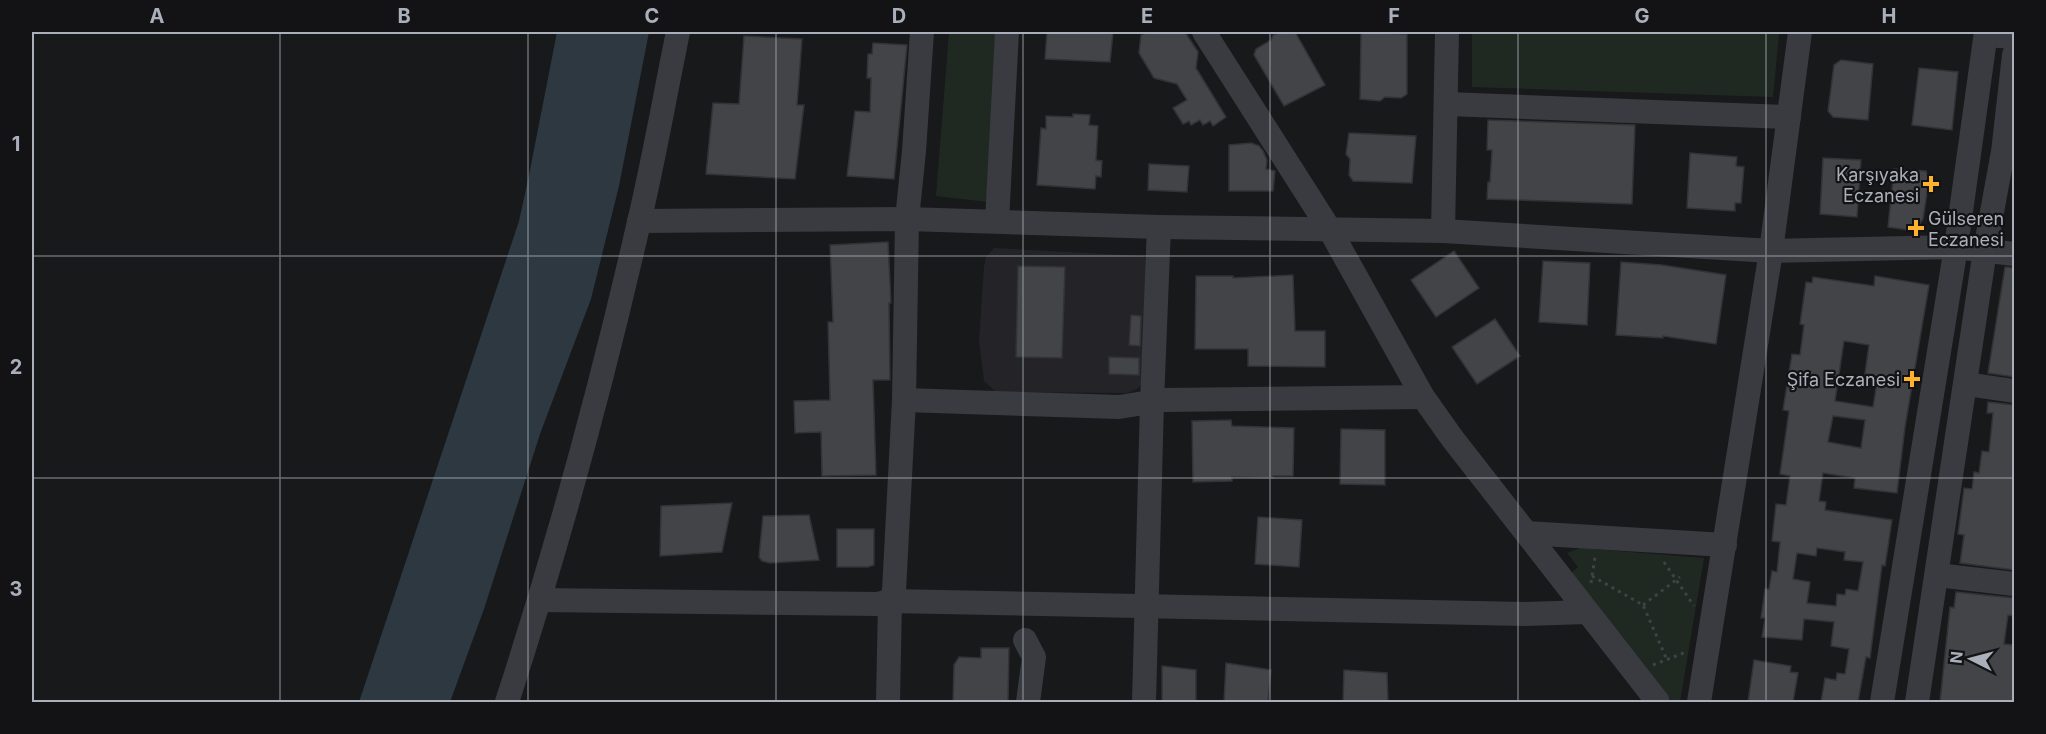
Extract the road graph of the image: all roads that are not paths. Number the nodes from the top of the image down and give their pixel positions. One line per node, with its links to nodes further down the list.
1 (678, 32): 14 (street)
2 (922, 32): 13 (street)
3 (1007, 32): 15 (street)
4 (1204, 32): 17 (street)
5 (1447, 32): 10 (street)
6 (1800, 32): 11 (street)
7 (1986, 33): 8 (street); 19 (street)
8 (2014, 37)
9 (2014, 55): 12 (street)
10 (1447, 104): 11 (street); 18 (street)
11 (1788, 117): 20 (street)
12 (2009, 144): 21 (street)
13 (907, 219): 14 (street); 15 (street); 26 (street)
14 (639, 221): 32 (street)
15 (997, 221): 16 (street)
16 (1159, 227): 17 (street); 27 (street)
17 (1330, 230): 18 (street); 25 (street)
18 (1443, 231): 20 (street)
19 (1956, 247): 20 (street); 21 (street); 43 (street)
20 (1771, 250): 29 (street)
21 (1985, 250): 22 (street); 23 (street)
22 (2014, 254)
23 (1966, 384): 24 (street); 30 (street)
24 (2014, 391)
25 (1423, 397): 27 (street); 28 (street)
26 (904, 400): 27 (street); 33 (street)
27 (1152, 402): 34 (street)
28 (1526, 534): 29 (street); 35 (street)
29 (1725, 545): 42 (street)
30 (1937, 575): 31 (street); 44 (street)
31 (2014, 584)
32 (540, 600): 33 (street); 37 (street)
33 (890, 601): 34 (street); 38 (street)
34 (1146, 606): 35 (street); 40 (street)
35 (1587, 612): 41 (street)
36 (1025, 640): 39 (street)
37 (507, 702)
38 (888, 702)
39 (1028, 702)
40 (1144, 702)
41 (1658, 702)
42 (1699, 702)
43 (1881, 702)
44 (1917, 702)

